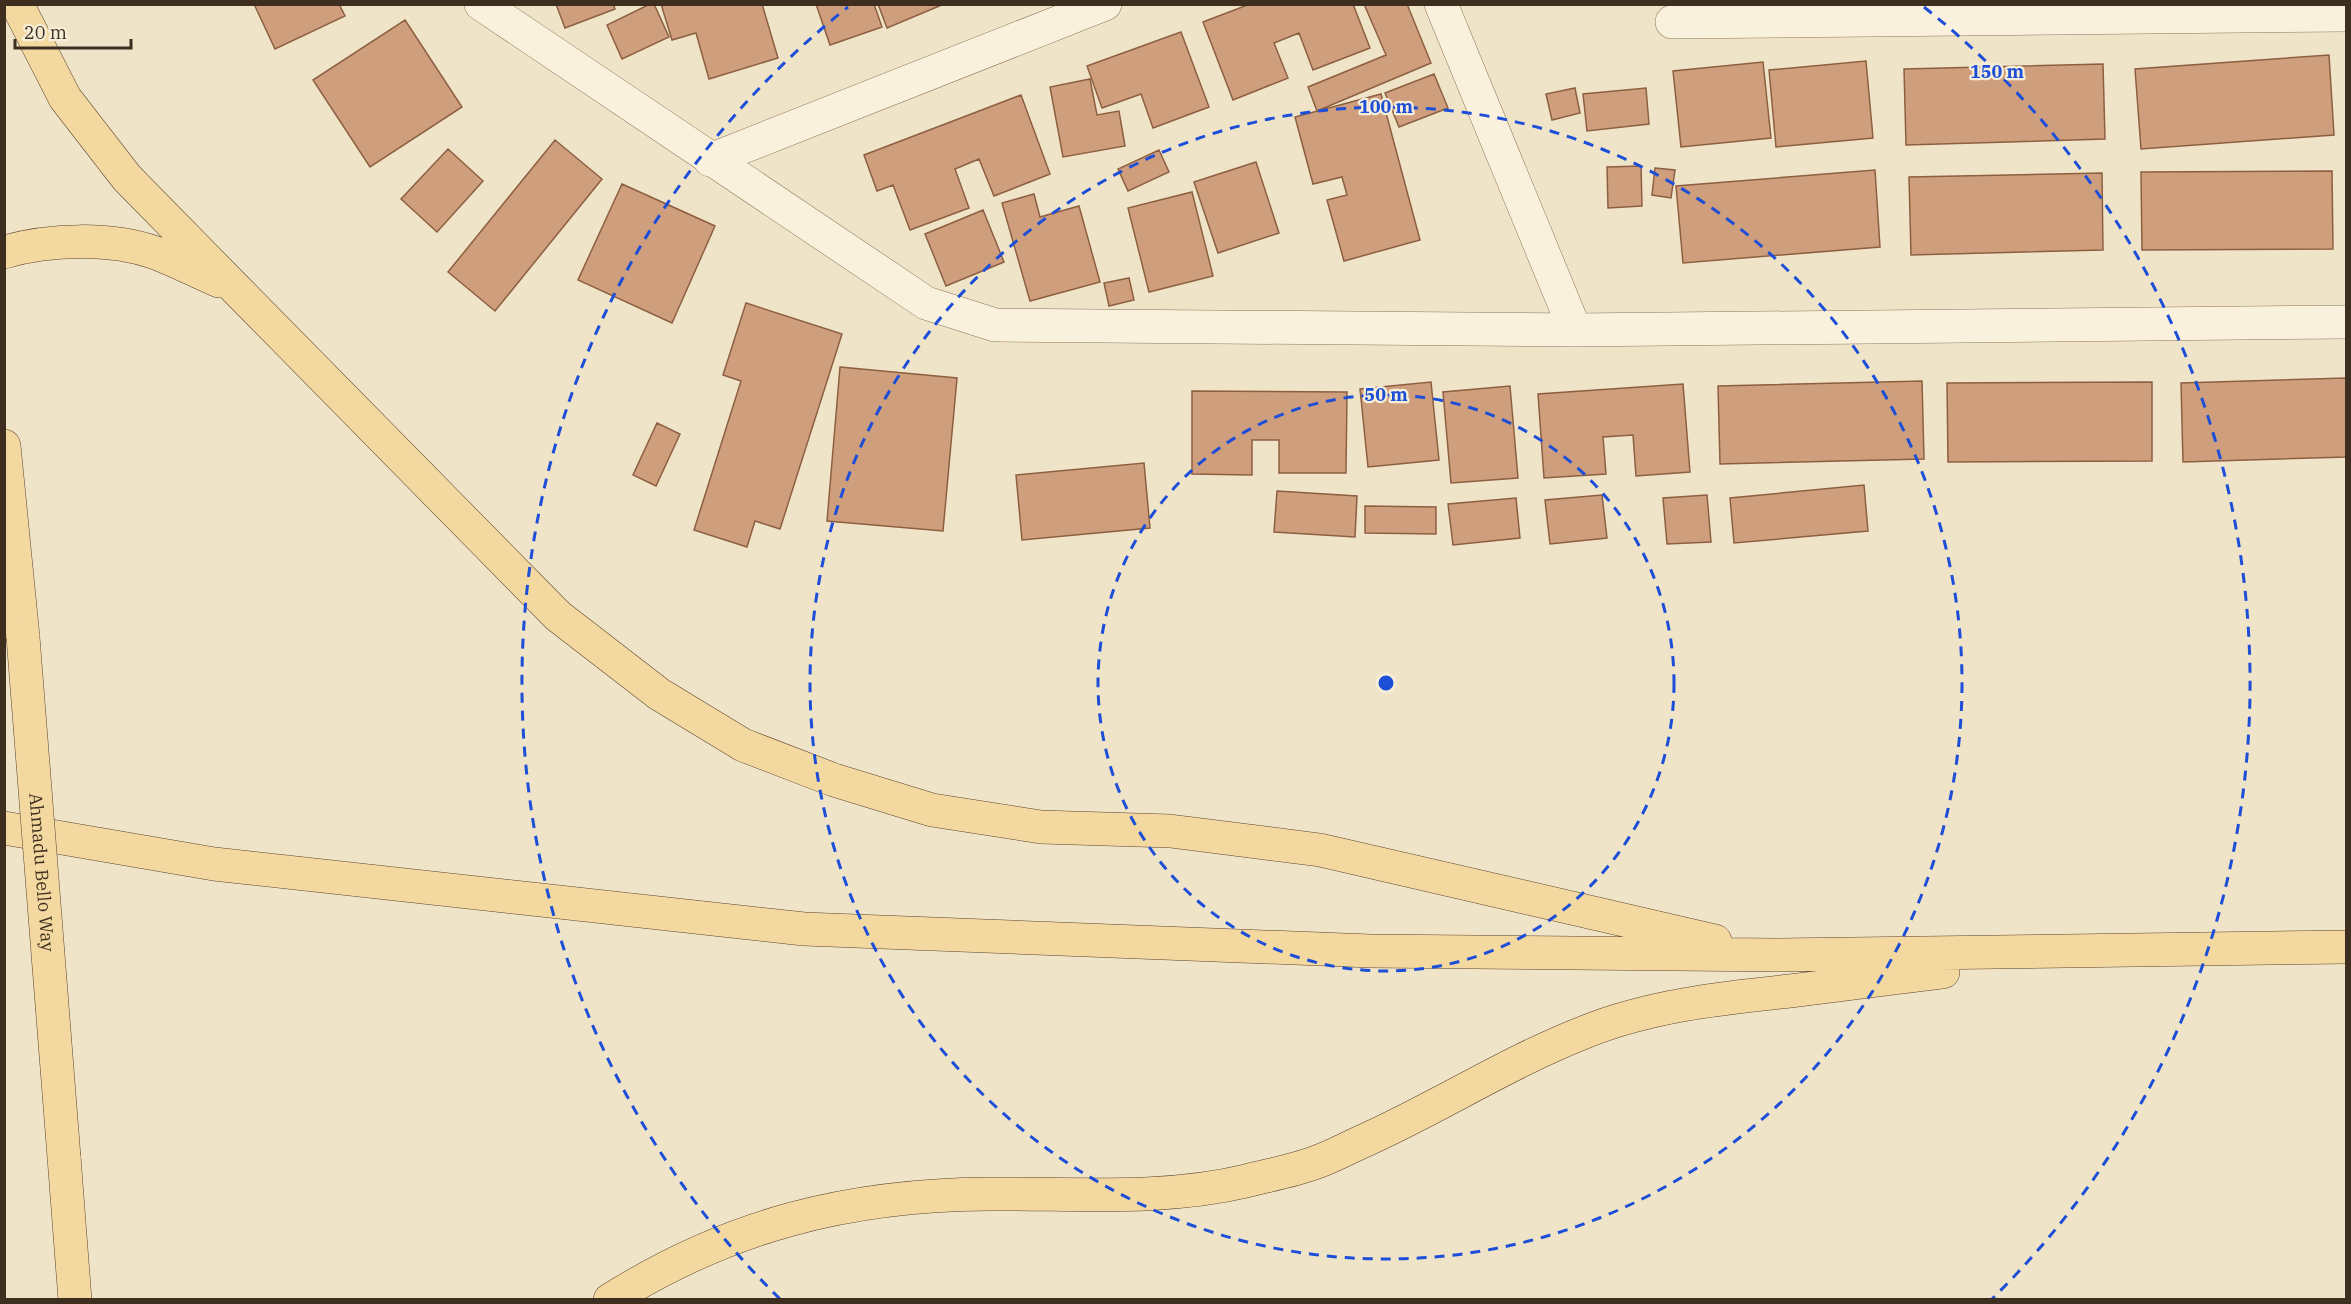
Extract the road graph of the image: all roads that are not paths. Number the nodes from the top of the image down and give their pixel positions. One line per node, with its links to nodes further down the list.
1 (17, 4): 10 (main road)
2 (481, 4): 8 (street)
3 (1105, 4): 8 (street)
4 (1441, 4): 12 (street)
5 (1955, 12): 6 (street); 7 (street)
6 (2346, 15)
7 (1672, 22)
8 (710, 160): 12 (street)
9 (4, 252): 10 (main road)
10 (235, 288): 19 (main road)
11 (2346, 322): 12 (street)
12 (1575, 330)
13 (4, 446): 15 (main road, Ahmadu Bello Way)
14 (4, 542): 15 (main road)
15 (17, 574): 20 (main road, Ahmadu Bello Way, bridge)
16 (4, 828): 19 (main road)
17 (2346, 947): 18 (main road)
18 (2104, 952): 19 (main road); 21 (main road)
19 (1778, 956)
20 (75, 1299)
21 (610, 1299)

